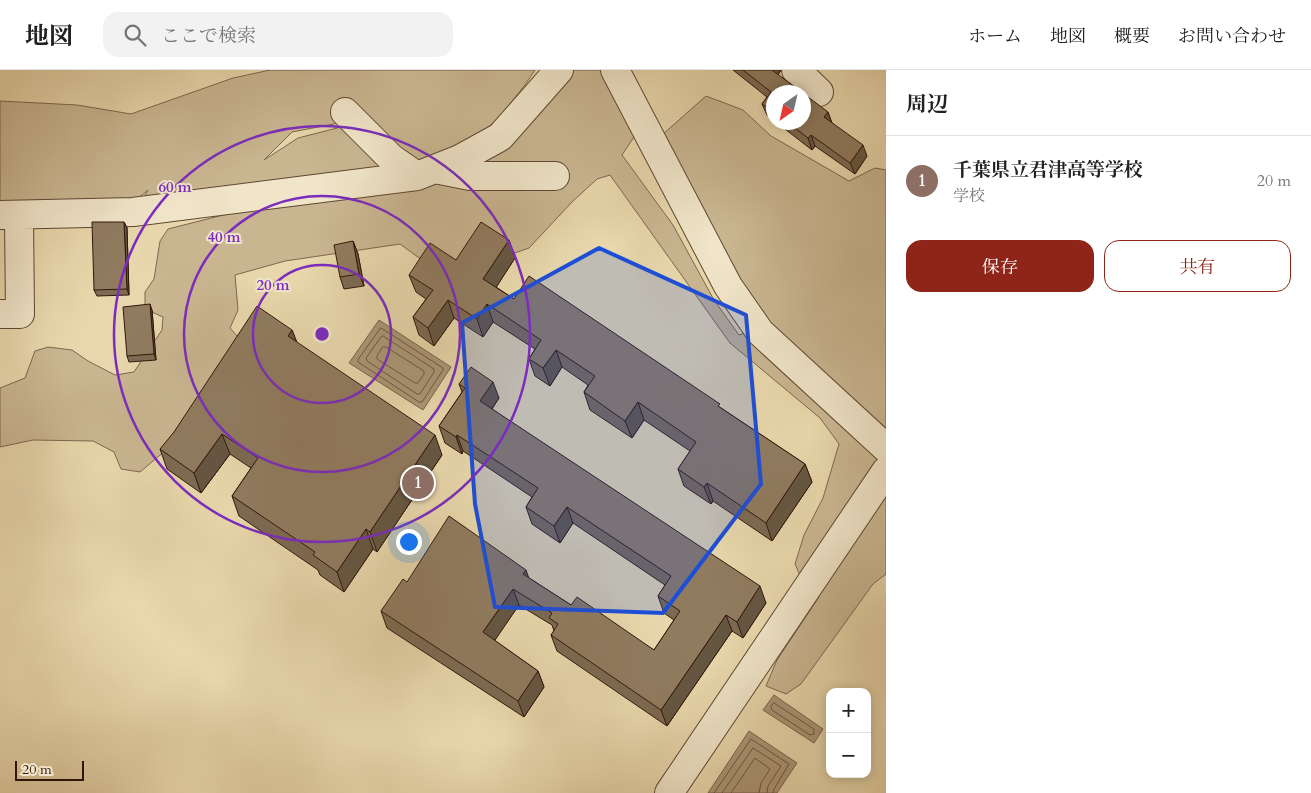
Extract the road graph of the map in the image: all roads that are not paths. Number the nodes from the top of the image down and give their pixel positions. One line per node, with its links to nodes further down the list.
1 (559, 70): 6 (street)
2 (615, 70): 10 (street)
3 (796, 70): 4 (street)
4 (819, 92)
5 (345, 112): 6 (street)
6 (426, 172): 7 (street); 8 (street)
7 (556, 176)
8 (10, 216): 9 (street)
9 (0, 314)
10 (886, 448)
11 (886, 471): 12 (street)
12 (669, 793)

